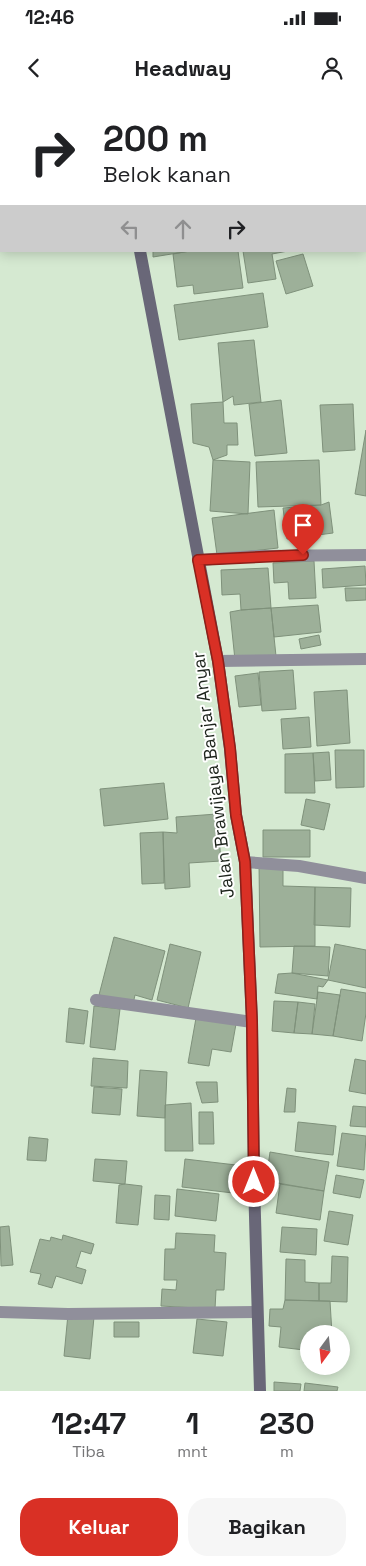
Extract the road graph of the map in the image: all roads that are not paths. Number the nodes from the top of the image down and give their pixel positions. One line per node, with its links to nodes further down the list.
1 (140, 252): 3 (street, Jalan Brawijaya Banjar Anyar)
2 (366, 555): 3 (street)
3 (198, 560): 5 (street, Jalan Brawijaya Banjar Anyar)
4 (366, 659): 5 (street)
5 (218, 661): 6 (street, Jalan Brawijaya Banjar Anyar)
6 (245, 862): 7 (street); 9 (street, Jalan Brawijaya Banjar Anyar)
7 (366, 878)
8 (96, 1000): 9 (street)
9 (252, 1022): 11 (street, Jalan Brawijaya Banjar Anyar)
10 (0, 1312): 11 (street)
11 (257, 1312): 12 (street, Jalan Brawijaya Banjar Anyar)
12 (260, 1391)

